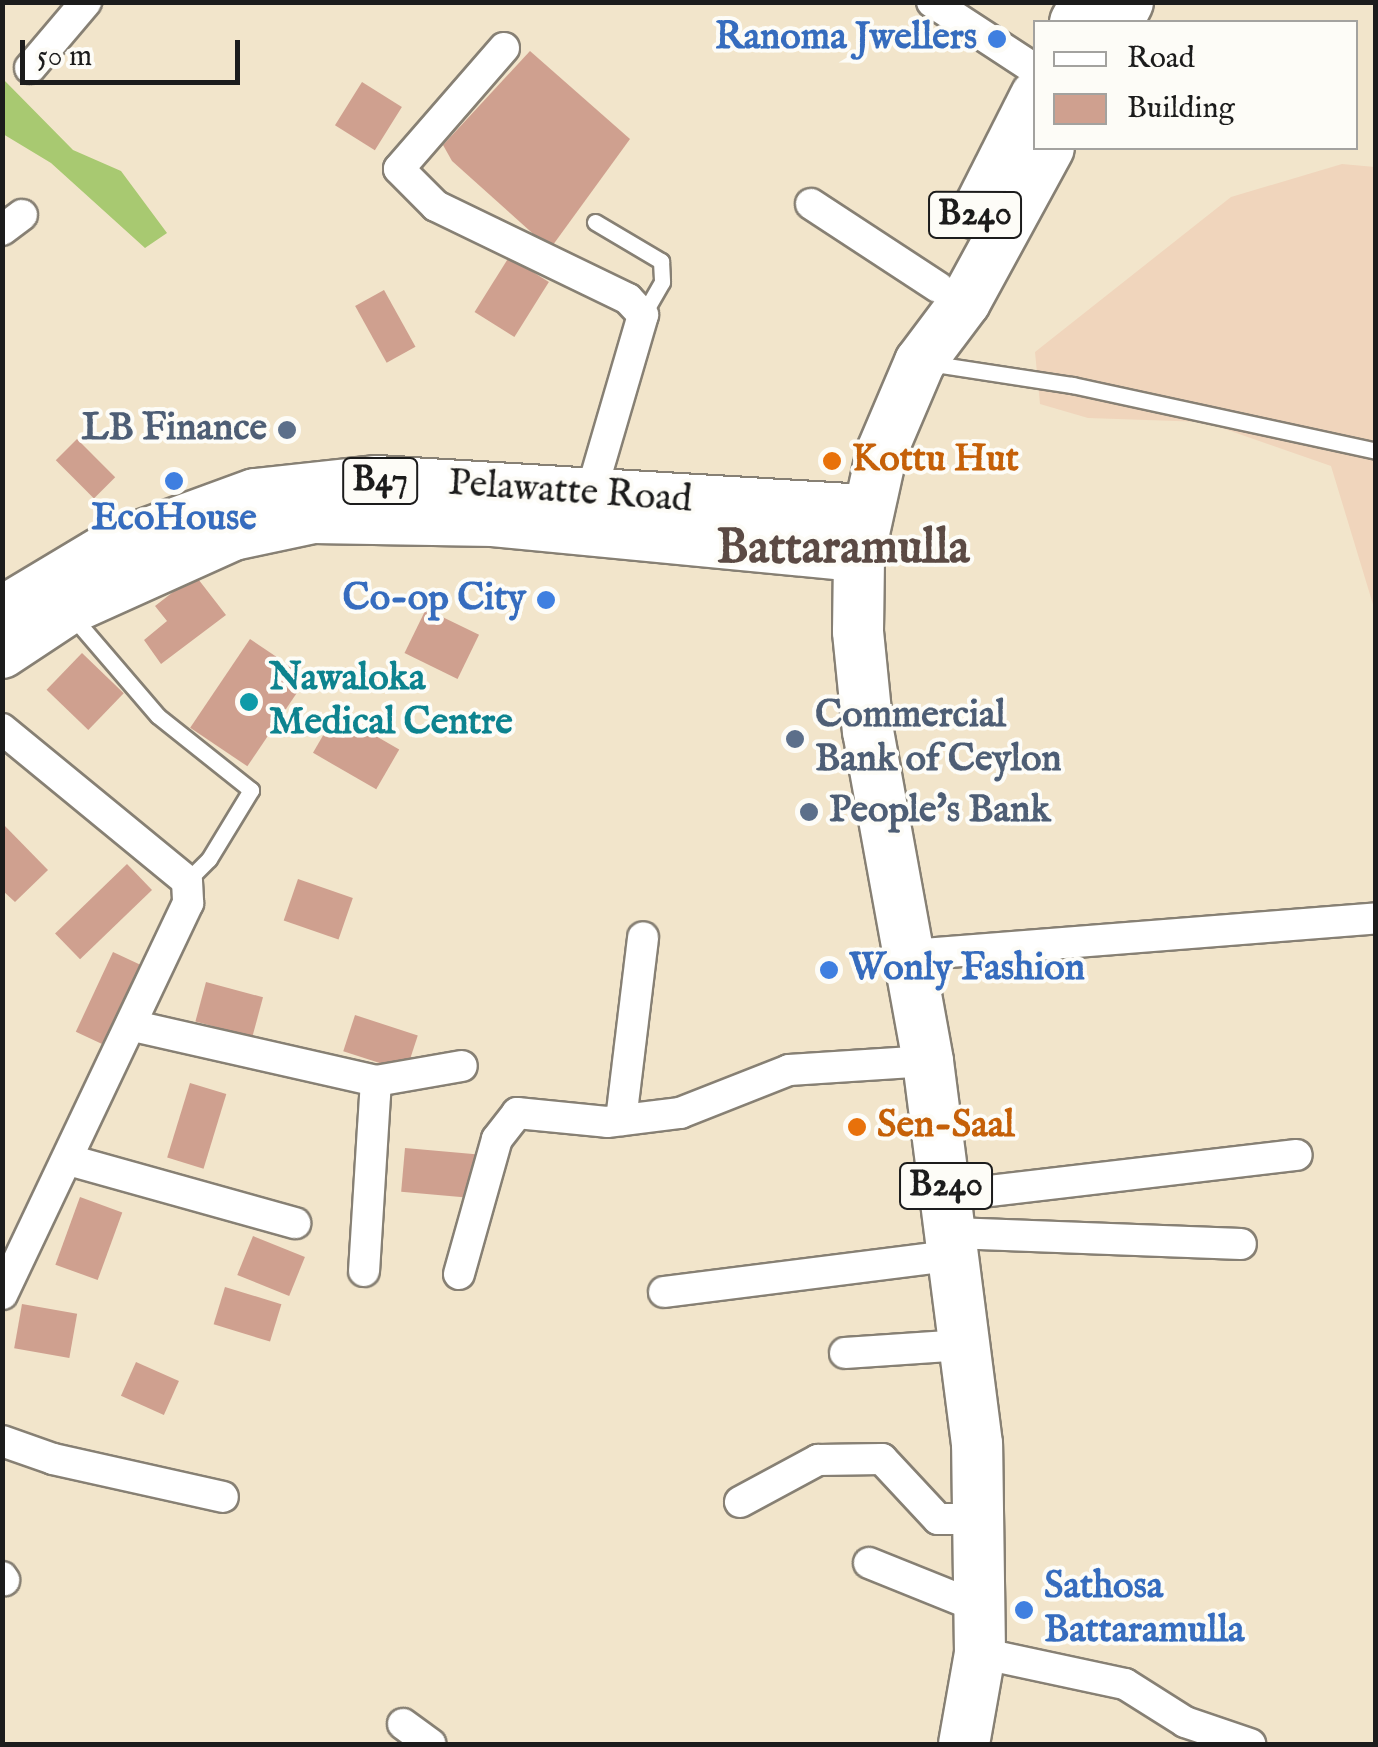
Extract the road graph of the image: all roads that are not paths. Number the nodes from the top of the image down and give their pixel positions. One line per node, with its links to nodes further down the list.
1 (86, 2): 4 (street)
2 (932, 2): 5 (street)
3 (504, 48): 11 (street)
4 (30, 68)
5 (1033, 68)
6 (1033, 100): 10 (main road, B240)
7 (1049, 150): 12 (main road, B240)
8 (812, 204): 10 (street)
9 (595, 222): 11 (lane)
10 (938, 287): 12 (main road, B240)
11 (643, 315): 15 (street)
12 (926, 350): 13 (main road, B240); 14 (lane)
13 (882, 451): 16 (main road, B47); 17 (main road, B240)
14 (1376, 451)
15 (585, 512): 16 (main road, Pelawatte Road / B47); 18 (main road, Pelawatte Road / B47); 19 (main road, Pelawatte Road / B47)
16 (783, 527): 17 (main road, Pelawatte Road / B47); 20 (main road)
17 (862, 533): 20 (main road, B240)
18 (67, 610): 21 (main road, Pelawatte Road / B47); 23 (lane)
19 (2, 612)
20 (858, 631): 26 (main road, B240)
21 (2, 652)
22 (2, 729): 23 (street)
23 (187, 881): 27 (street)
24 (1376, 918): 26 (street)
25 (644, 937): 31 (street)
26 (910, 955): 28 (main road, B240)
27 (134, 1026): 30 (street); 33 (street)
28 (928, 1061): 31 (street); 35 (main road, B240)
29 (462, 1066): 30 (street)
30 (376, 1081): 37 (street)
31 (621, 1120): 38 (street)
32 (1296, 1154): 35 (street)
33 (69, 1160): 34 (street); 40 (street)
34 (295, 1223)
35 (952, 1228): 36 (street); 39 (street); 41 (main road, B240)
36 (1240, 1244)
37 (364, 1271)
38 (459, 1274)
39 (664, 1292)
40 (2, 1294)
41 (963, 1346): 42 (street); 46 (main road, B240)
42 (845, 1353)
43 (2, 1441): 44 (street)
44 (224, 1497)
45 (740, 1502): 46 (street)
46 (982, 1519): 48 (main road, B240)
47 (869, 1563): 48 (street)
48 (980, 1631): 51 (main road, B240); 52 (street)
49 (403, 1724): 50 (street)
50 (431, 1744)
51 (964, 1744)
52 (1250, 1744)

